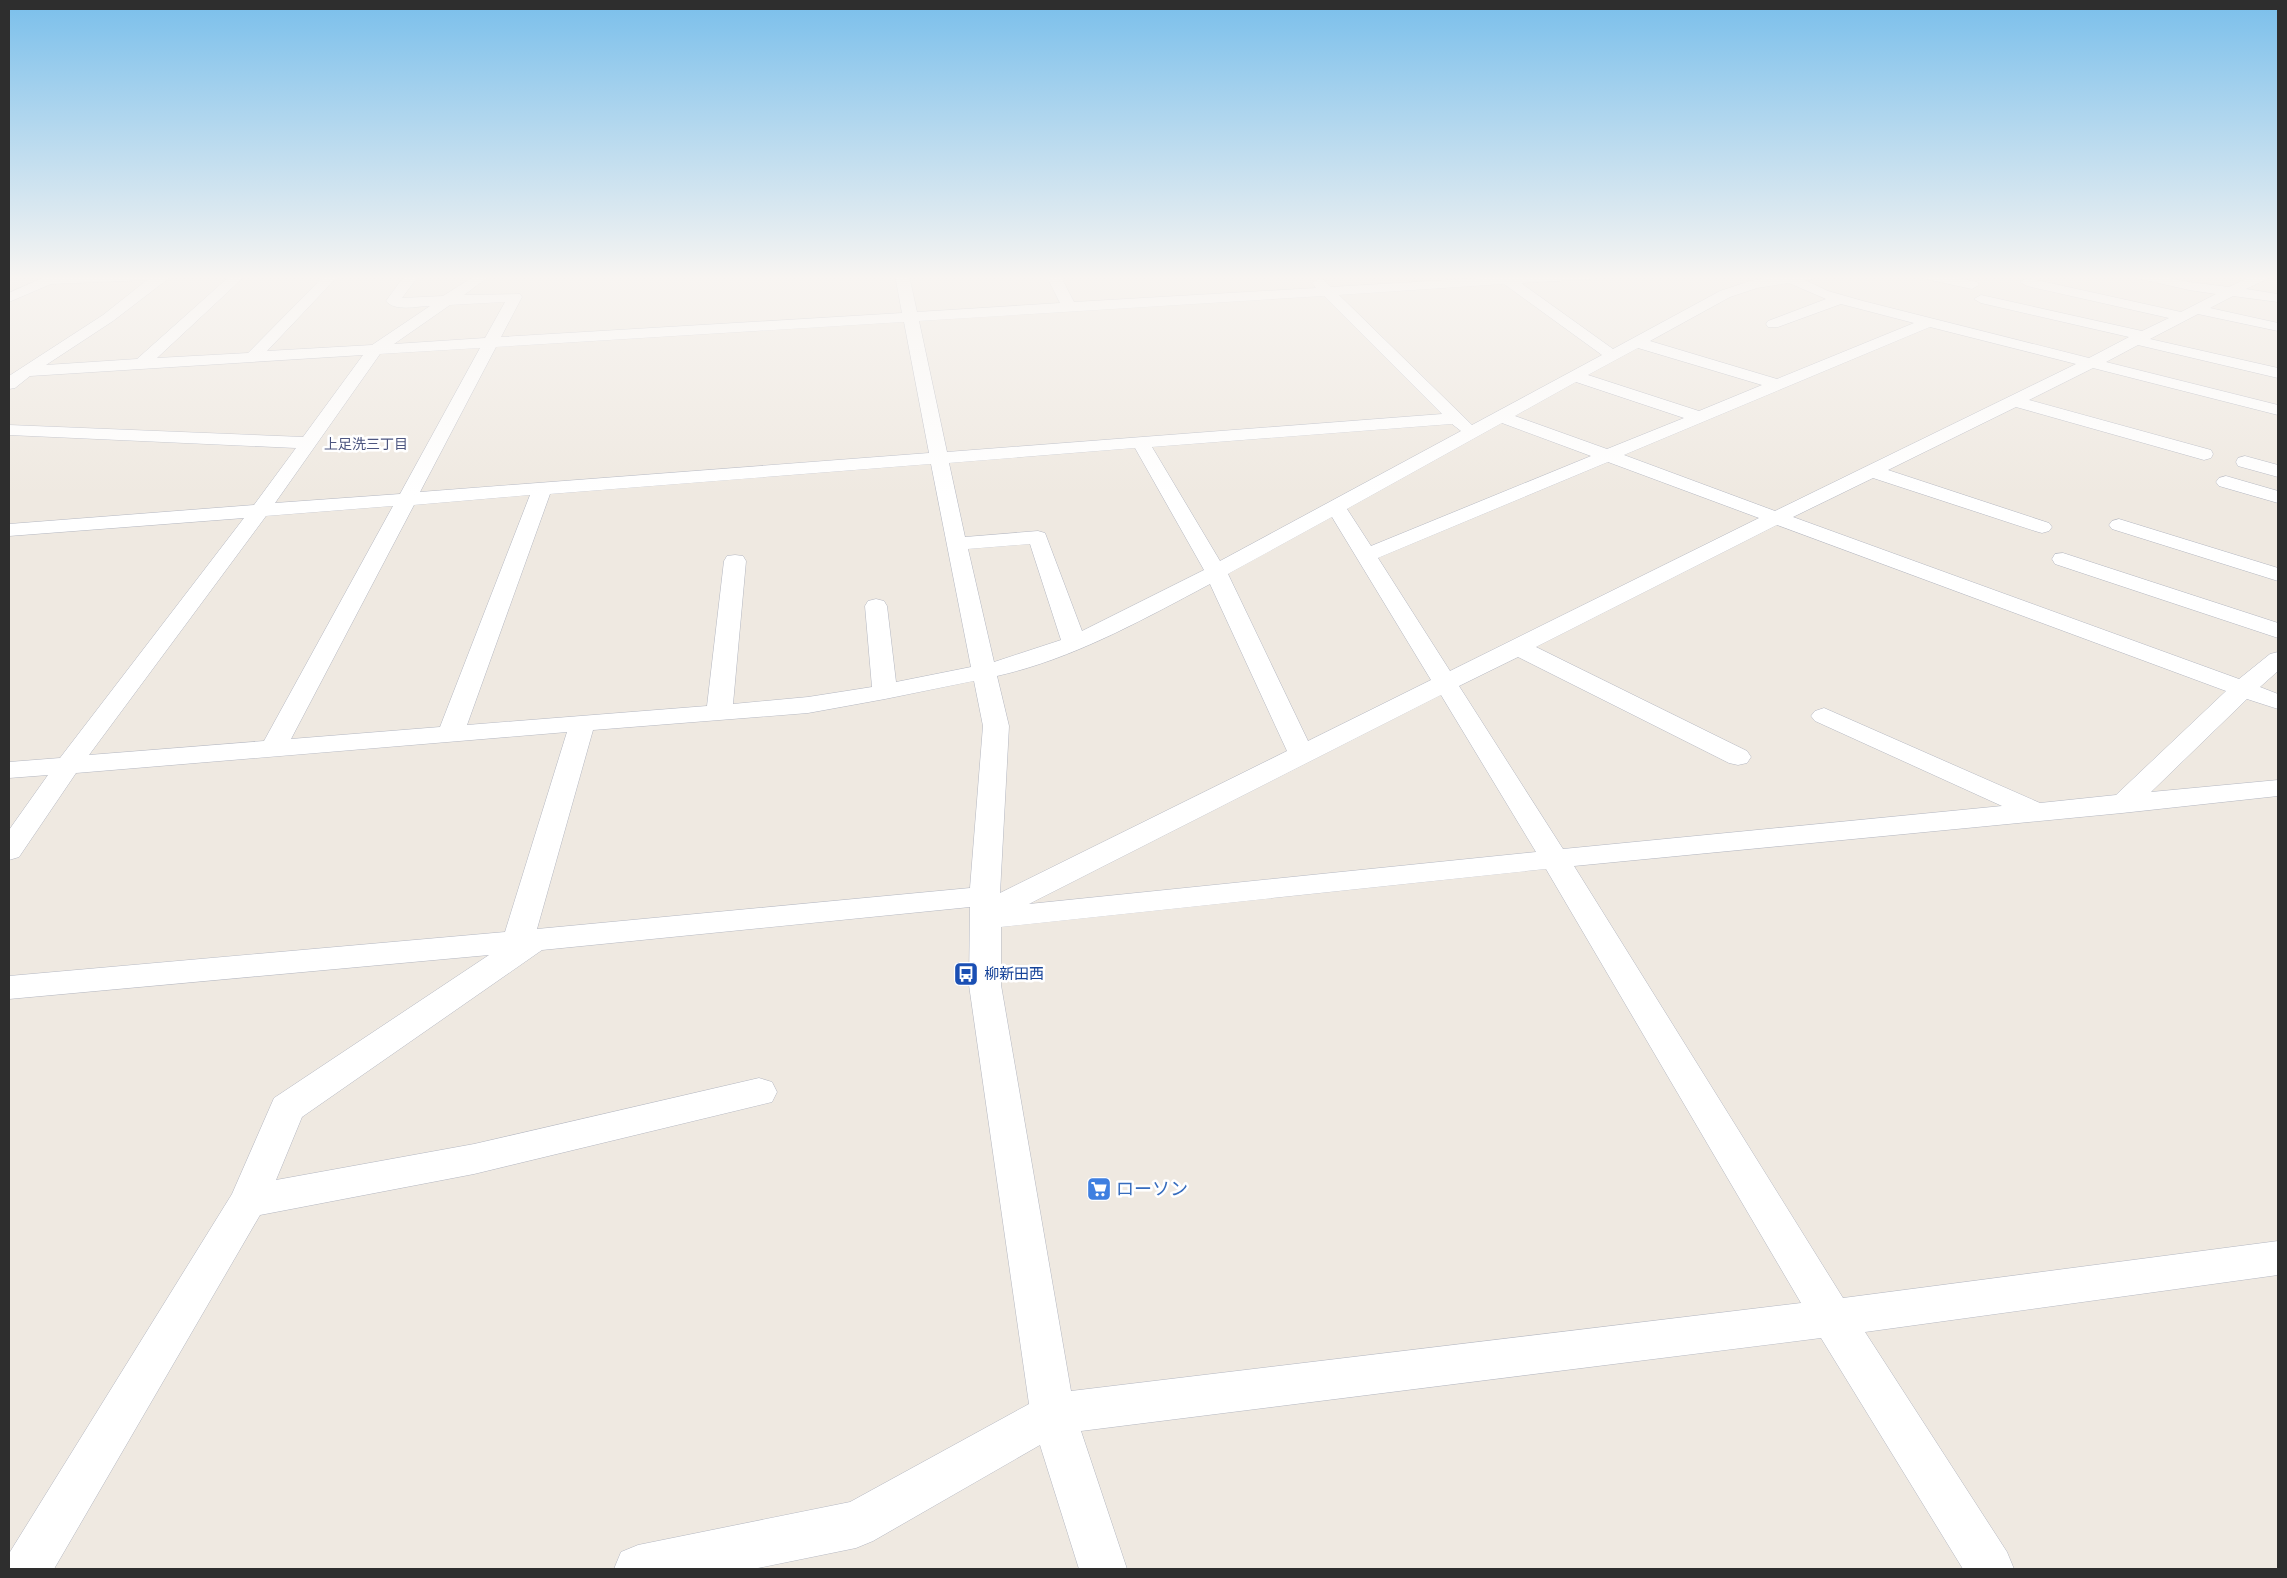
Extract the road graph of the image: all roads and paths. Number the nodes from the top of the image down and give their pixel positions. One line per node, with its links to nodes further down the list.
1 (61, 349): 20 (street)
2 (158, 349): 19 (street)
3 (262, 349): 17 (street)
4 (395, 349): 15 (street)
5 (486, 349): 43 (street)
6 (917, 349): 36 (street)
7 (1386, 349): 29 (street)
8 (1603, 349): 16 (street)
9 (1624, 349): 16 (street)
10 (1658, 349): 24 (street)
11 (1865, 349): 24 (street)
12 (2034, 349): 18 (street)
13 (2119, 349): 18 (street)
14 (2181, 349): 21 (street)
15 (375, 350): 17 (street); 33 (street)
16 (1612, 355): 22 (street)
17 (254, 357): 19 (street)
18 (2091, 363): 25 (street); 26 (street)
19 (141, 364): 20 (street)
20 (26, 371): 23 (street)
21 (2278, 373)
22 (1573, 376): 27 (street); 28 (street)
23 (9, 384)
24 (1778, 385): 28 (street)
25 (2014, 401): 34 (street); 38 (street)
26 (2278, 410)
27 (1499, 416): 31 (street); 35 (street)
28 (1700, 417): 35 (street)
29 (1455, 418): 31 (street); 32 (street)
30 (9, 430): 33 (street)
31 (1470, 432): 44 (street)
32 (1140, 442): 36 (street); 54 (street)
33 (309, 443): 45 (street)
34 (2204, 454)
35 (1606, 456): 46 (street); 51 (street)
36 (939, 458): 41 (street); 50 (street)
37 (2245, 462): 39 (street)
38 (1871, 471): 46 (street); 48 (street)
39 (2278, 472)
40 (2226, 482): 42 (street)
41 (542, 489): 43 (street); 69 (street)
42 (2278, 497)
43 (405, 499): 45 (street); 70 (street)
44 (1335, 506): 51 (street); 54 (street)
45 (260, 510): 49 (street); 73 (street)
46 (1776, 518): 59 (street); 63 (street)
47 (2119, 525): 55 (street)
48 (2042, 527)
49 (9, 530)
50 (956, 544): 58 (street); 61 (street)
51 (1366, 556): 62 (street)
52 (2063, 559): 57 (street)
53 (736, 562): 66 (street)
54 (1216, 572): 58 (street); 71 (street)
55 (2278, 575)
56 (876, 606): 64 (street)
57 (2278, 631)
58 (1074, 643): 61 (street)
59 (1517, 648): 62 (street); 72 (street)
60 (2278, 659): 63 (street)
61 (985, 671): 64 (street); 80 (street)
62 (1445, 684): 71 (street); 79 (street)
63 (2243, 689): 65 (street); 76 (street)
64 (885, 692): 66 (street)
65 (2278, 702)
66 (719, 713): 68 (street)
67 (1824, 716): 77 (street)
68 (582, 725): 69 (street); 81 (street)
69 (450, 735): 70 (street)
70 (273, 749): 73 (street)
71 (1302, 756): 80 (street)
72 (1738, 757)
73 (68, 766): 74 (street); 78 (street)
74 (9, 770)
75 (2278, 788): 76 (street)
76 (2122, 805): 77 (street)
77 (2039, 813): 79 (street)
78 (9, 851)
79 (1555, 859): 80 (street); 86 (street)
80 (985, 909): 81 (street); 87 (street)
81 (527, 941): 82 (street); 84 (street)
82 (9, 987)
83 (759, 1092): 84 (street)
84 (248, 1201): 89 (street)
85 (2278, 1258): 86 (street)
86 (1832, 1318): 87 (street); 92 (street)
87 (1053, 1414): 88 (street); 91 (street)
88 (706, 1562): 90 (street)
89 (28, 1569)
90 (638, 1569)
91 (1103, 1569)
92 (1990, 1569)

